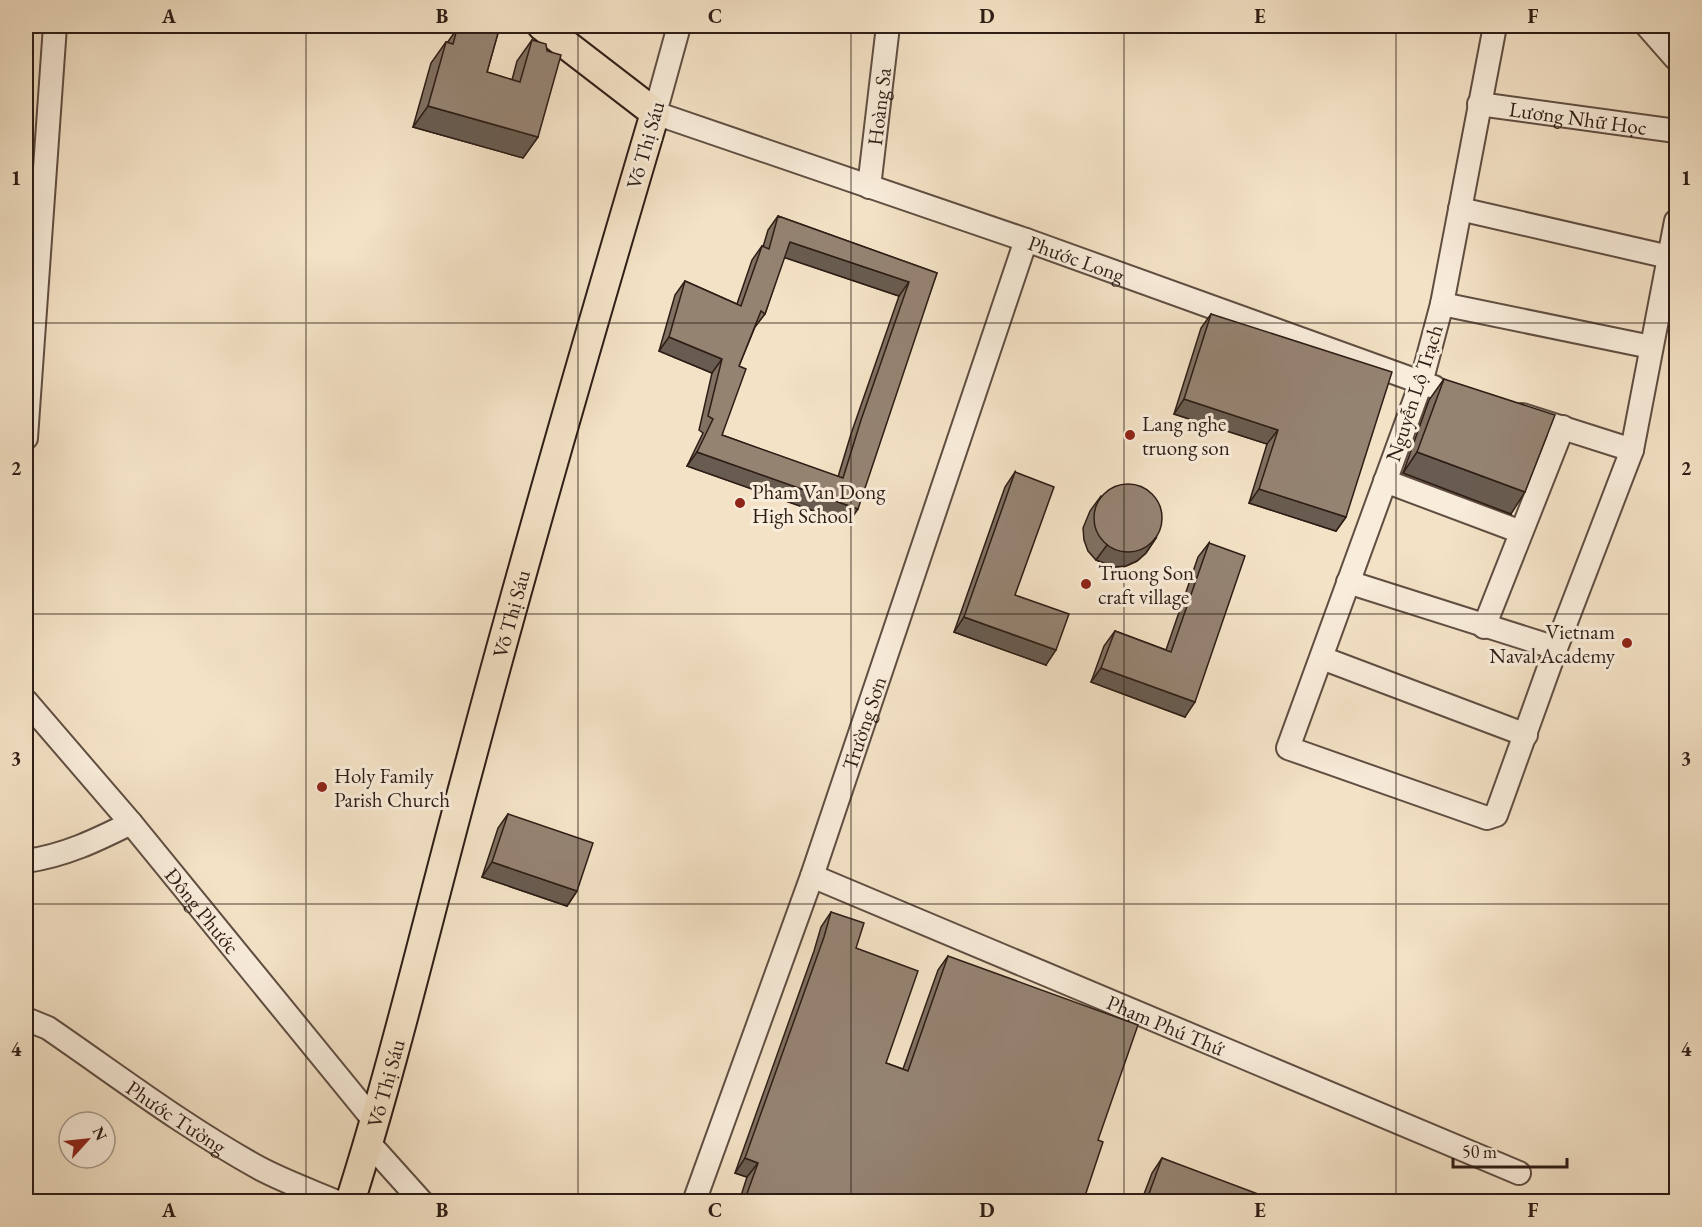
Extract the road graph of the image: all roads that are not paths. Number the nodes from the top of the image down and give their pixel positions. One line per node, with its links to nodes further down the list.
1 (55, 26): 22 (street)
2 (542, 26): 9 (main road, Phước Long)
3 (679, 26): 9 (street, Võ Thị Sáu)
4 (888, 26): 11 (street, Hoàng Sa)
5 (1495, 26): 8 (street, Nguyễn Lộ Trạch)
6 (1647, 26): 7 (street)
7 (1677, 59)
8 (1479, 104): 10 (street, Lương Nhữ Học); 12 (street, Nguyễn Lộ Trạch)
9 (655, 113): 11 (street, Phước Long); 36 (main road, Võ Thị Sáu)
10 (1677, 131)
11 (869, 187): 14 (street, Phước Long)
12 (1460, 209): 15 (street); 16 (street, Nguyễn Lộ Trạch)
13 (1677, 221): 15 (street)
14 (1026, 240): 18 (street, Phước Long); 34 (street, Trường Sơn)
15 (1669, 257): 17 (street)
16 (1442, 304): 17 (street); 18 (street, Nguyễn Lộ Trạch)
17 (1651, 347): 23 (street)
18 (1421, 383): 19 (street, Phước Long); 24 (street, Nguyễn Lộ Trạch)
19 (1454, 393)
20 (1497, 407): 21 (street)
21 (1563, 427): 23 (street); 25 (street)
22 (26, 438)
23 (1632, 450): 28 (street)
24 (1385, 481): 25 (street); 26 (street, Nguyễn Lộ Trạch)
25 (1521, 532): 27 (street)
26 (1348, 582): 27 (street); 29 (street, Nguyễn Lộ Trạch)
27 (1484, 627): 28 (street)
28 (1556, 648): 31 (street)
29 (1322, 658): 31 (street); 31 (street, Nguyễn Lộ Trạch)
30 (26, 701): 32 (street, Đông Phước)
31 (1526, 735)
32 (131, 823): 33 (street); 36 (street, Đông Phước)
33 (26, 861)
34 (812, 876): 37 (street, Phạm Phú Thứ); 41 (street, Trường Sơn)
35 (26, 1019): 38 (street, Phước Tường)
36 (372, 1133): 39 (main road, Võ Thị Sáu); 40 (street, Đông Phước)
37 (1519, 1173)
38 (337, 1202)
39 (350, 1202)
40 (422, 1202)
41 (694, 1202)

